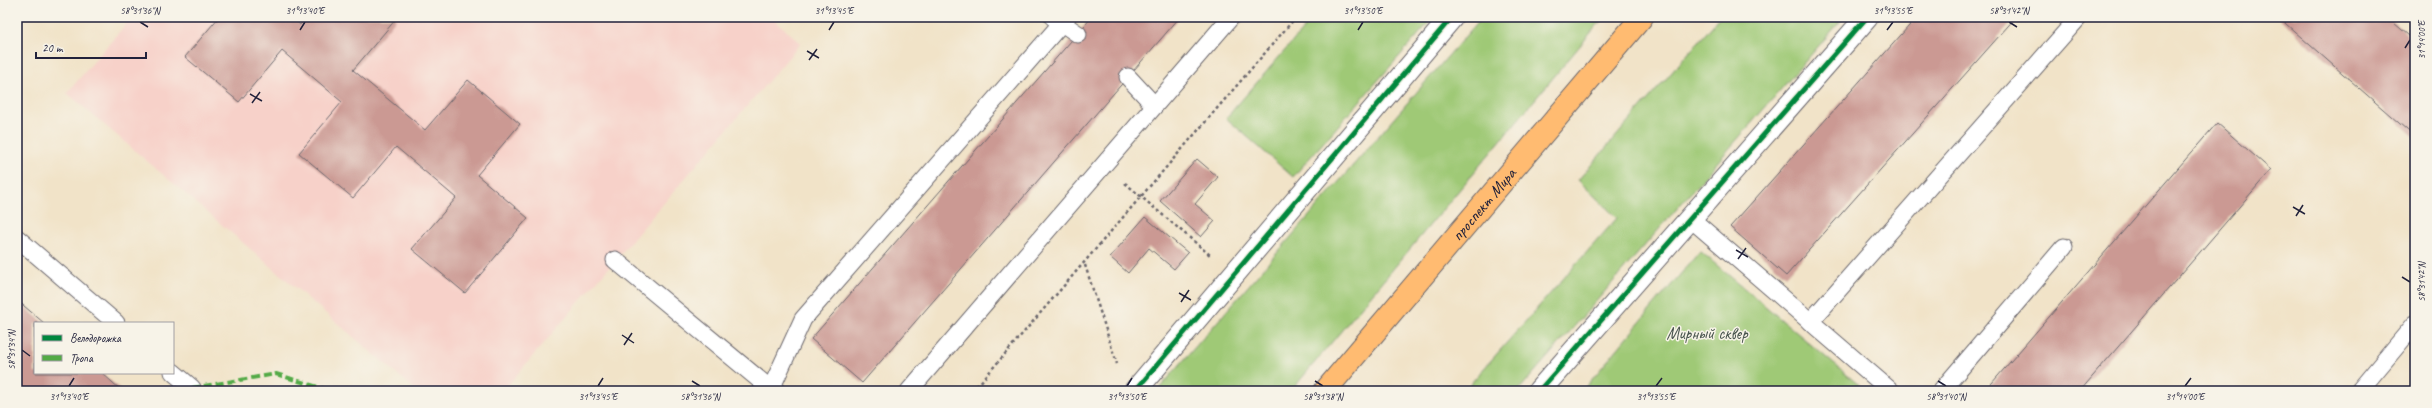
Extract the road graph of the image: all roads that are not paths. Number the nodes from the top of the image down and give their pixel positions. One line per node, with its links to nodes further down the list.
1 (1231, 17): 9 (lane)
2 (1452, 17): 21 (street)
3 (1642, 17): 22 (main road, проспект Мира)
4 (1867, 17): 10 (street)
5 (2079, 17): 15 (lane)
6 (1060, 19): 7 (lane); 19 (lane)
7 (1078, 34)
8 (1128, 77): 9 (lane)
9 (1154, 105): 20 (lane)
10 (1690, 218): 15 (lane); 23 (street)
11 (17, 238): 14 (lane)
12 (2064, 247): 25 (lane)
13 (615, 260): 19 (lane)
14 (115, 322)
15 (1810, 322): 24 (lane)
16 (2415, 324): 26 (lane)
17 (174, 373): 18 (lane)
18 (192, 388)
19 (772, 390)
20 (909, 391)
21 (1135, 391)
22 (1325, 391)
23 (1539, 391)
24 (1891, 391)
25 (1941, 391)
26 (2359, 391)

